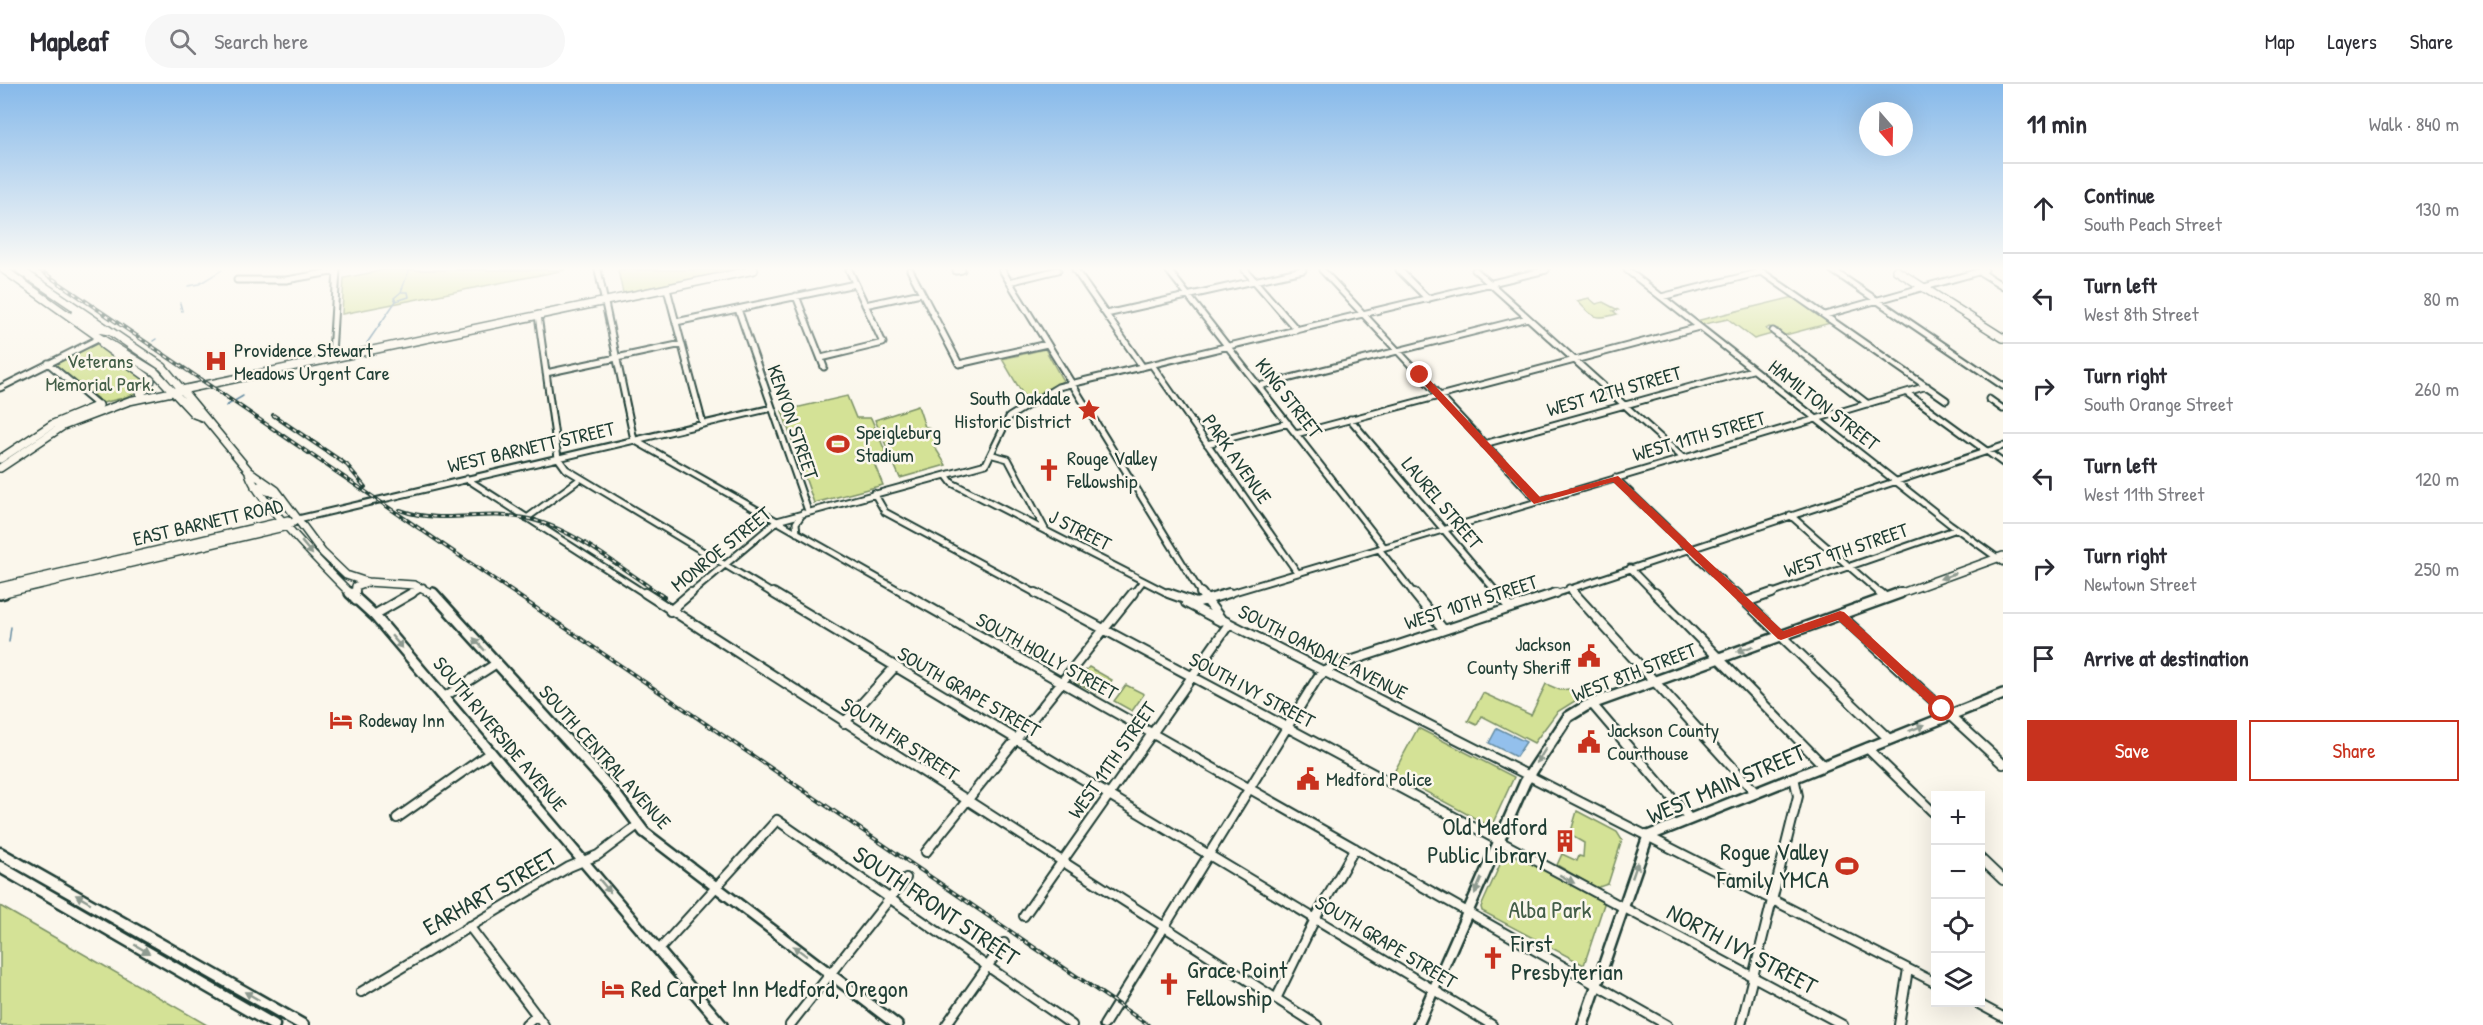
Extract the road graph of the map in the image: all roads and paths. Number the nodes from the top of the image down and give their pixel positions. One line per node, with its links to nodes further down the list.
1 (66, 314): 31 (main road)
2 (76, 314): 30 (main road)
3 (86, 314): 30 (main road)
4 (334, 314): 38 (street)
5 (544, 314): 23 (main road)
6 (606, 314): 40 (street)
7 (674, 314): 26 (street)
8 (715, 314): 26 (street)
9 (740, 314): 64 (street, KENYON STREET)
10 (803, 314): 39 (street)
11 (869, 314): 39 (street)
12 (932, 314): 34 (street)
13 (1029, 314): 34 (street, SOUTH OAKDALE AVENUE)
14 (1106, 314): 44 (street)
15 (1202, 314): 35 (street, KING STREET)
16 (1282, 314): 28 (street)
17 (1363, 314): 28 (street); 37 (street)
18 (1523, 314): 25 (street)
19 (1682, 314): 27 (street, HAMILTON STREET)
20 (1828, 314): 24 (street)
21 (1897, 314): 52 (street)
22 (1964, 314): 32 (main road)
23 (538, 315): 36 (main road); 48 (street)
24 (1824, 315): 51 (street)
25 (1528, 318): 37 (street); 41 (street)
26 (676, 322): 33 (street)
27 (1699, 327): 41 (street); 47 (street, HAMILTON STREET)
28 (1296, 330): 35 (street)
29 (1773, 331): 61 (street)
30 (113, 332): 53 (main road, SOUTH RIVERSIDE AVENUE)
31 (100, 338): 42 (street); 55 (main road, SOUTH RIVERSIDE AVENUE); 56 (main road)
32 (2003, 338)
33 (682, 344): 40 (street); 70 (street)
34 (1047, 344): 49 (street, SOUTH OAKDALE AVENUE)
35 (1228, 346): 43 (street); 50 (street, KING STREET)
36 (367, 350): 38 (main road); 46 (main road)
37 (1398, 351): 50 (street); 58 (street)
38 (332, 354): 46 (main road); 53 (main road)
39 (821, 358): 45 (street)
40 (615, 359): 48 (street); 72 (street)
41 (1575, 360): 58 (street); 63 (street)
42 (48, 363): 54 (street); 62 (street)
43 (1152, 365): 44 (street); 73 (street, PARK AVENUE)
44 (1142, 366): 49 (street)
45 (824, 367)
46 (283, 369): 53 (main road)
47 (1752, 370): 63 (street, WEST 12TH STREET); 67 (street, HAMILTON STREET)
48 (546, 374): 78 (street)
49 (1072, 383): 77 (street); 121 (street, SOUTH OAKDALE AVENUE)
50 (1259, 386): 69 (street, KING STREET)
51 (1927, 386): 57 (street, WEST 11TH STREET); 60 (street)
52 (2003, 386)
53 (183, 387): 55 (main road); 66 (main road, SOUTH RIVERSIDE AVENUE)
54 (0, 388)
55 (172, 389): 56 (main road); 66 (main road, SOUTH RIVERSIDE AVENUE); 82 (main road)
56 (140, 393): 62 (main road)
57 (1907, 393): 61 (street, WEST 11TH STREET); 76 (street)
58 (1439, 396): 68 (street); 74 (street)
59 (1989, 399): 65 (street)
60 (1946, 400)
61 (1868, 404): 67 (street, WEST 11TH STREET)
62 (98, 405): 80 (main road)
63 (1625, 405): 74 (street, WEST 12TH STREET); 79 (street)
64 (772, 408): 70 (street, WEST BARNETT STREET); 93 (street, KENYON STREET)
65 (2003, 409)
66 (202, 417): 83 (main road, SOUTH RIVERSIDE AVENUE)
67 (1816, 419): 79 (street, WEST 11TH STREET); 88 (street, HAMILTON STREET)
68 (1350, 420): 71 (street); 100 (street, LAUREL STREET)
69 (1288, 423): 71 (street, KING STREET); 73 (street)
70 (703, 424): 72 (street, WEST BARNETT STREET)
71 (1296, 434): 104 (street, KING STREET)
72 (634, 440): 78 (street, WEST BARNETT STREET); 97 (street, SOUTH HOLLY STREET)
73 (1207, 444): 111 (street, PARK AVENUE)
74 (1484, 444): 92 (street)
75 (2003, 446): 76 (street, WEST 10TH STREET)
76 (1986, 451): 81 (street); 88 (street, WEST 10TH STREET)
77 (993, 454): 84 (street, MONROE STREET); 101 (street)
78 (558, 458): 86 (street, WEST BARNETT STREET); 87 (street, SOUTH GRAPE STREET)
79 (1683, 458): 85 (street, WEST 11TH STREET)
80 (0, 459)
81 (2003, 463)
82 (0, 468)
83 (249, 471): 89 (main road, SOUTH RIVERSIDE AVENUE); 91 (main road, SOUTH RIVERSIDE AVENUE)
84 (946, 475): 90 (street, MONROE STREET); 101 (street, J STREET)
85 (1615, 478): 92 (street, WEST 11TH STREET); 105 (street)
86 (467, 479): 95 (street, SOUTH FIR STREET); 96 (street, WEST BARNETT STREET)
87 (580, 479): 95 (street); 108 (street, SOUTH GRAPE STREET)
88 (1895, 481): 94 (street, WEST 10TH STREET); 99 (street, HAMILTON STREET)
89 (255, 487): 91 (main road); 98 (main road, SOUTH RIVERSIDE AVENUE)
90 (874, 494): 93 (street, MONROE STREET); 129 (street, SOUTH IVY STREET)
91 (279, 495): 96 (main road, SOUTH RIVERSIDE AVENUE)
92 (1538, 501): 100 (street, WEST 11TH STREET)
93 (806, 511): 97 (street, MONROE STREET); 102 (street)
94 (1790, 516): 105 (street, WEST 10TH STREET); 109 (street)
95 (527, 518): 124 (street, SOUTH FIR STREET)
96 (298, 519): 98 (main road, EAST BARNETT ROAD); 112 (main road, SOUTH RIVERSIDE AVENUE)
97 (777, 521): 102 (street, SOUTH HOLLY STREET); 108 (street, MONROE STREET)
98 (286, 523): 103 (main road, EAST BARNETT ROAD); 106 (main road, EAST BARNETT ROAD); 119 (main road, SOUTH RIVERSIDE AVENUE, one-way to 119)
99 (1957, 529): 107 (street, HAMILTON STREET); 109 (street, WEST 9TH STREET)
100 (1443, 530): 104 (street, WEST 11TH STREET); 123 (street, LAUREL STREET)
101 (1046, 531): 113 (street, J STREET)
102 (797, 533): 136 (street, SOUTH HOLLY STREET)
103 (202, 540): 106 (main road); 114 (main road, EAST BARNETT ROAD)
104 (1382, 548): 111 (street, WEST 11TH STREET); 128 (street, KING STREET)
105 (1689, 548): 110 (street, WEST 10TH STREET); 122 (street)
106 (159, 556): 117 (main road, EAST BARNETT ROAD)
107 (2001, 559): 118 (main road, WEST 8TH STREET, one-way to 118)
108 (723, 565): 124 (street, MONROE STREET); 133 (street, SOUTH GRAPE STREET)
109 (1849, 566): 118 (street); 122 (street, WEST 9TH STREET)
110 (1630, 568): 116 (street, WEST 10TH STREET); 131 (street)
111 (1297, 573): 121 (street, WEST 11TH STREET)
112 (369, 581): 115 (main road); 119 (main road)
113 (1143, 581): 120 (street, J STREET); 129 (street)
114 (0, 586)
115 (423, 587): 125 (street); 132 (main road, SOUTH CENTRAL AVENUE, one-way to 115)
116 (1569, 588): 123 (street, WEST 10TH STREET); 137 (street)
117 (0, 594)
118 (1886, 598): 126 (main road, WEST 8TH STREET)
119 (356, 600): 125 (main road, SOUTH RIVERSIDE AVENUE)
120 (1182, 600): 121 (street, J STREET); 127 (street)
121 (1205, 600): 127 (street, SOUTH OAKDALE AVENUE)
122 (1746, 602): 130 (street)
123 (1509, 607): 128 (street, WEST 10TH STREET)
124 (670, 611): 142 (street, SOUTH FIR STREET)
125 (374, 615): 139 (main road, SOUTH RIVERSIDE AVENUE, one-way to 139)
126 (1840, 615): 130 (main road, WEST 8TH STREET); 141 (street)
127 (1229, 624): 134 (street, SOUTH OAKDALE AVENUE); 135 (street, WEST 11TH STREET)
128 (1443, 628): 134 (street, WEST 10TH STREET)
129 (1102, 630): 135 (street, SOUTH IVY STREET); 136 (street)
130 (1781, 636): 131 (main road, WEST 8TH STREET, one-way to 131); 146 (street)
131 (1719, 658): 137 (main road, WEST 8TH STREET); 149 (street)
132 (497, 663): 139 (street); 160 (main road, SOUTH CENTRAL AVENUE)
133 (895, 667): 142 (street); 145 (street, SOUTH GRAPE STREET)
134 (1324, 672): 143 (street, WEST 10TH STREET); 151 (street, SOUTH OAKDALE AVENUE)
135 (1191, 677): 143 (street, SOUTH IVY STREET); 144 (street, WEST 11TH STREET)
136 (1060, 682): 144 (street, SOUTH HOLLY STREET); 145 (street)
137 (1654, 682): 140 (main road, WEST 8TH STREET); 154 (street)
138 (2003, 694): 141 (main road, WEST MAIN STREET)
139 (444, 697): 148 (main road, SOUTH RIVERSIDE AVENUE)
140 (1592, 704): 151 (main road, WEST 8TH STREET, one-way to 151); 159 (street)
141 (1949, 715): 146 (main road, WEST MAIN STREET, one-way to 141); 150 (street)
142 (844, 723): 156 (street, SOUTH FIR STREET)
143 (1286, 728): 153 (street, WEST 10TH STREET); 162 (street, SOUTH IVY STREET)
144 (1150, 734): 153 (street, SOUTH HOLLY STREET); 155 (street, WEST 11TH STREET)
145 (1016, 738): 155 (street, SOUTH GRAPE STREET); 156 (street)
146 (1889, 739): 147 (main road, WEST MAIN STREET)
147 (1866, 747): 149 (main road, WEST MAIN STREET); 157 (street)
148 (491, 752): 158 (street); 168 (main road, SOUTH RIVERSIDE AVENUE)
149 (1823, 765): 152 (main road, WEST MAIN STREET)
150 (2003, 765)
151 (1529, 776): 161 (street, SOUTH OAKDALE AVENUE); 162 (main road, WEST 8TH STREET)
152 (1794, 777): 154 (main road, WEST MAIN STREET); 175 (street)
153 (1249, 787): 163 (street, SOUTH HOLLY STREET); 166 (street, WEST 10TH STREET)
154 (1755, 792): 159 (main road, WEST MAIN STREET)
155 (1108, 794): 166 (street, SOUTH GRAPE STREET); 167 (street, WEST 11TH STREET)
156 (966, 801): 164 (street); 167 (street, SOUTH FIR STREET)
157 (1931, 810)
158 (397, 818)
159 (1690, 819): 161 (main road, WEST MAIN STREET)
160 (638, 825): 168 (street, EARHART STREET); 173 (main road, SOUTH CENTRAL AVENUE)
161 (1648, 836): 175 (street, SOUTH OAKDALE AVENUE); 176 (main road, WEST MAIN STREET, one-way to 161)
162 (1497, 840): 176 (street, SOUTH IVY STREET, one-way to 176); 177 (main road, WEST 8TH STREET, one-way to 177)
163 (1355, 848): 177 (street, SOUTH HOLLY STREET); 179 (street)
164 (926, 852)
165 (0, 853): 197 (highway, one-way to 165)
166 (1208, 853): 179 (street, SOUTH GRAPE STREET); 181 (street, WEST 10TH STREET)
167 (1062, 861): 178 (street, WEST 11TH STREET); 181 (street, SOUTH FIR STREET)
168 (585, 862): 180 (street, EARHART STREET); 183 (main road, SOUTH RIVERSIDE AVENUE, one-way to 183)
169 (1985, 863): 172 (street)
170 (0, 867): 196 (highway, one-way to 196)
171 (906, 878): 174 (street)
172 (2003, 880)
173 (716, 888): 174 (street, SOUTH FRONT STREET); 183 (street); 186 (main road, SOUTH CENTRAL AVENUE, one-way to 173)
174 (890, 898): 184 (street, SOUTH FRONT STREET); 186 (street)
175 (1772, 899): 185 (street, SOUTH OAKDALE AVENUE); 187 (street)
176 (1622, 908): 187 (street, NORTH IVY STREET); 189 (main road, WEST MAIN STREET)
177 (1467, 911): 189 (street, SOUTH HOLLY STREET); 190 (main road, WEST 8TH STREET)
178 (1024, 916)
179 (1315, 919): 190 (street, SOUTH GRAPE STREET); 192 (street)
180 (469, 926): 191 (street, EARHART STREET); 194 (street)
181 (1164, 927): 192 (street, SOUTH FIR STREET); 205 (street, WEST 10TH STREET)
182 (1004, 943): 184 (street)
183 (658, 950): 200 (main road, SOUTH RIVERSIDE AVENUE)
184 (989, 966): 203 (street); 204 (street, SOUTH FRONT STREET)
185 (1908, 969): 188 (street, SOUTH OAKDALE AVENUE); 213 (street)
186 (830, 975): 201 (street); 202 (main road, SOUTH CENTRAL AVENUE)
187 (1753, 977): 211 (street); 212 (street, NORTH IVY STREET)
188 (1931, 980)
189 (1597, 985): 209 (main road, WEST MAIN STREET); 210 (street, SOUTH HOLLY STREET)
190 (1434, 990): 207 (main road, WEST 8TH STREET); 208 (street, SOUTH GRAPE STREET)
191 (360, 992)
192 (1276, 999): 206 (street, SOUTH FIR STREET)
193 (1984, 1007): 195 (street)
194 (537, 1015): 198 (street); 199 (street)
195 (2003, 1017)
196 (274, 1025)
197 (303, 1025)
198 (526, 1025)
199 (544, 1025)
200 (722, 1025)
201 (790, 1025)
202 (897, 1025)
203 (946, 1025)
204 (1072, 1025)
205 (1104, 1025)
206 (1317, 1025)
207 (1418, 1025)
208 (1492, 1025)
209 (1583, 1025)
210 (1667, 1025)
211 (1741, 1025)
212 (1843, 1025)
213 (1899, 1025)

